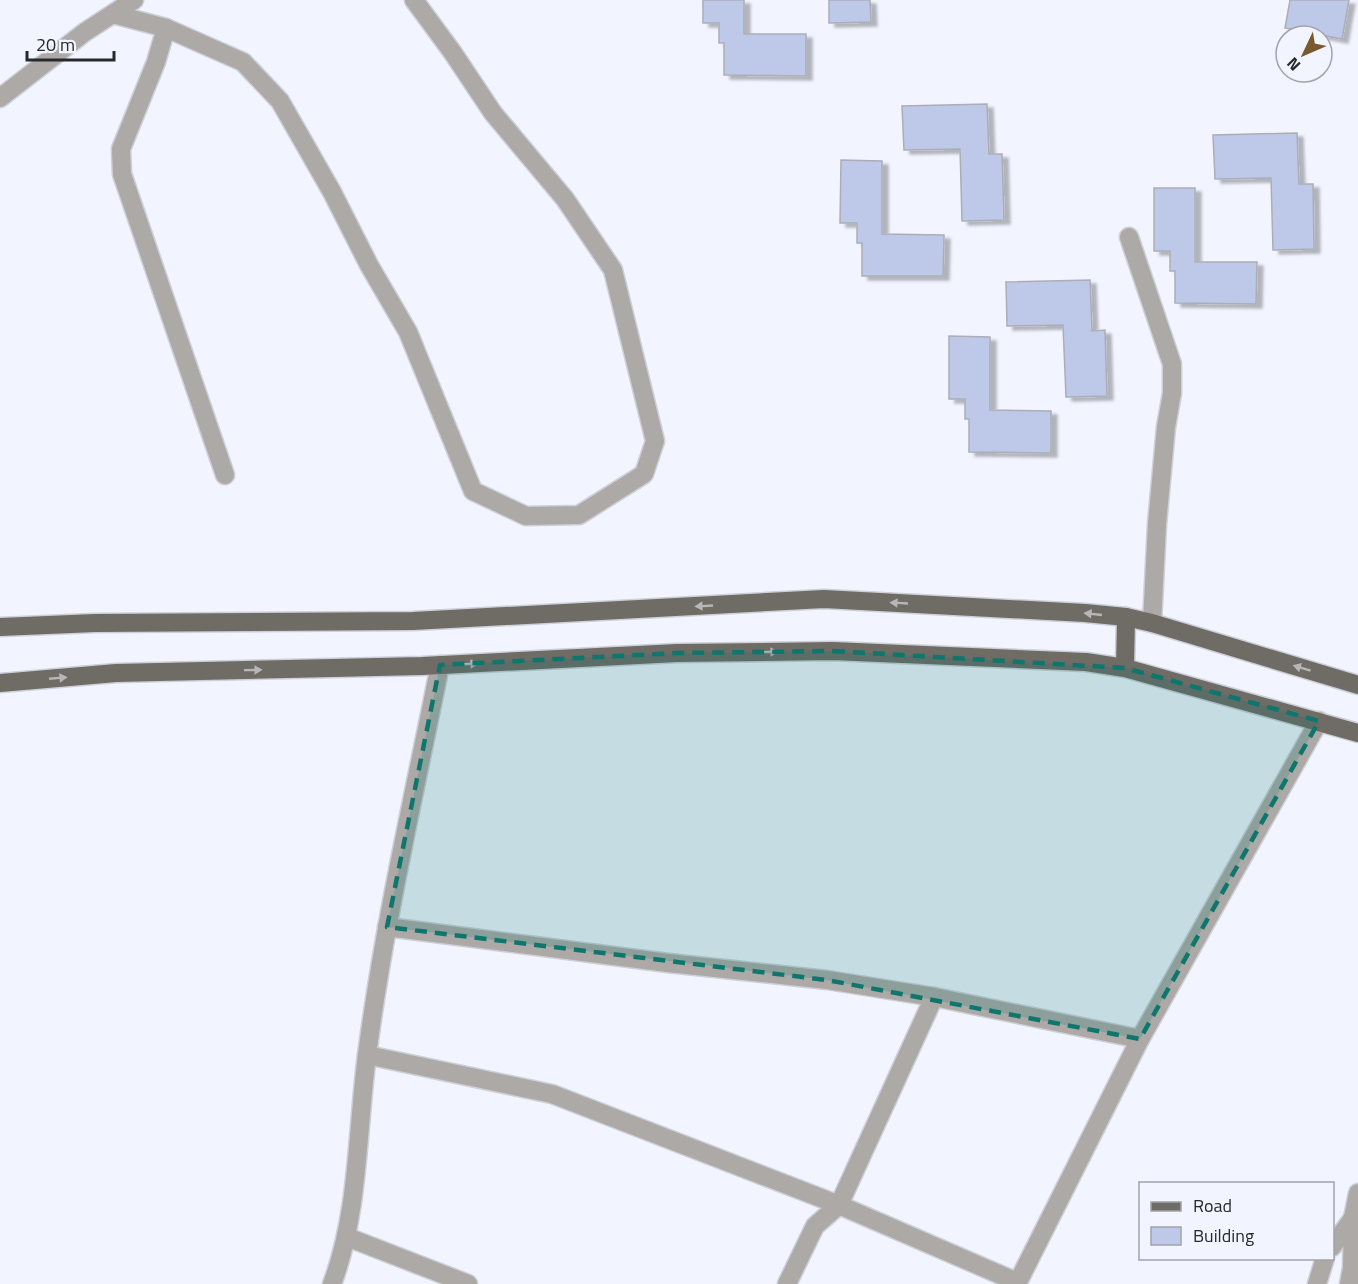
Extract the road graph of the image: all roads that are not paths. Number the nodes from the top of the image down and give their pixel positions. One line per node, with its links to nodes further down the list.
1 (134, 0): 3 (street)
2 (414, 0): 4 (street)
3 (113, 14): 4 (street); 5 (street)
4 (166, 28): 7 (street)
5 (0, 98)
6 (1129, 237): 9 (street)
7 (225, 475)
8 (1126, 617): 9 (main road); 10 (main road, one-way to 10); 12 (main road)
9 (1152, 623): 14 (main road, one-way to 9)
10 (0, 627)
11 (440, 665): 12 (main road, one-way to 12); 13 (main road, one-way to 11); 17 (street)
12 (1125, 668): 15 (main road)
13 (0, 682)
14 (1358, 685)
15 (1319, 721): 16 (main road); 19 (street)
16 (1358, 733)
17 (387, 927): 18 (street); 20 (street)
18 (934, 997): 19 (street); 22 (street)
19 (1140, 1039): 27 (street)
20 (367, 1055): 22 (street); 24 (street)
21 (1358, 1193): 23 (street)
22 (839, 1205): 27 (street); 30 (street)
23 (1353, 1218): 25 (street); 32 (street)
24 (347, 1237): 28 (street); 29 (street)
25 (1334, 1244)
26 (1324, 1260): 31 (street)
27 (1017, 1283)
28 (332, 1284)
29 (468, 1284)
30 (787, 1284)
31 (1317, 1284)
32 (1349, 1284)

